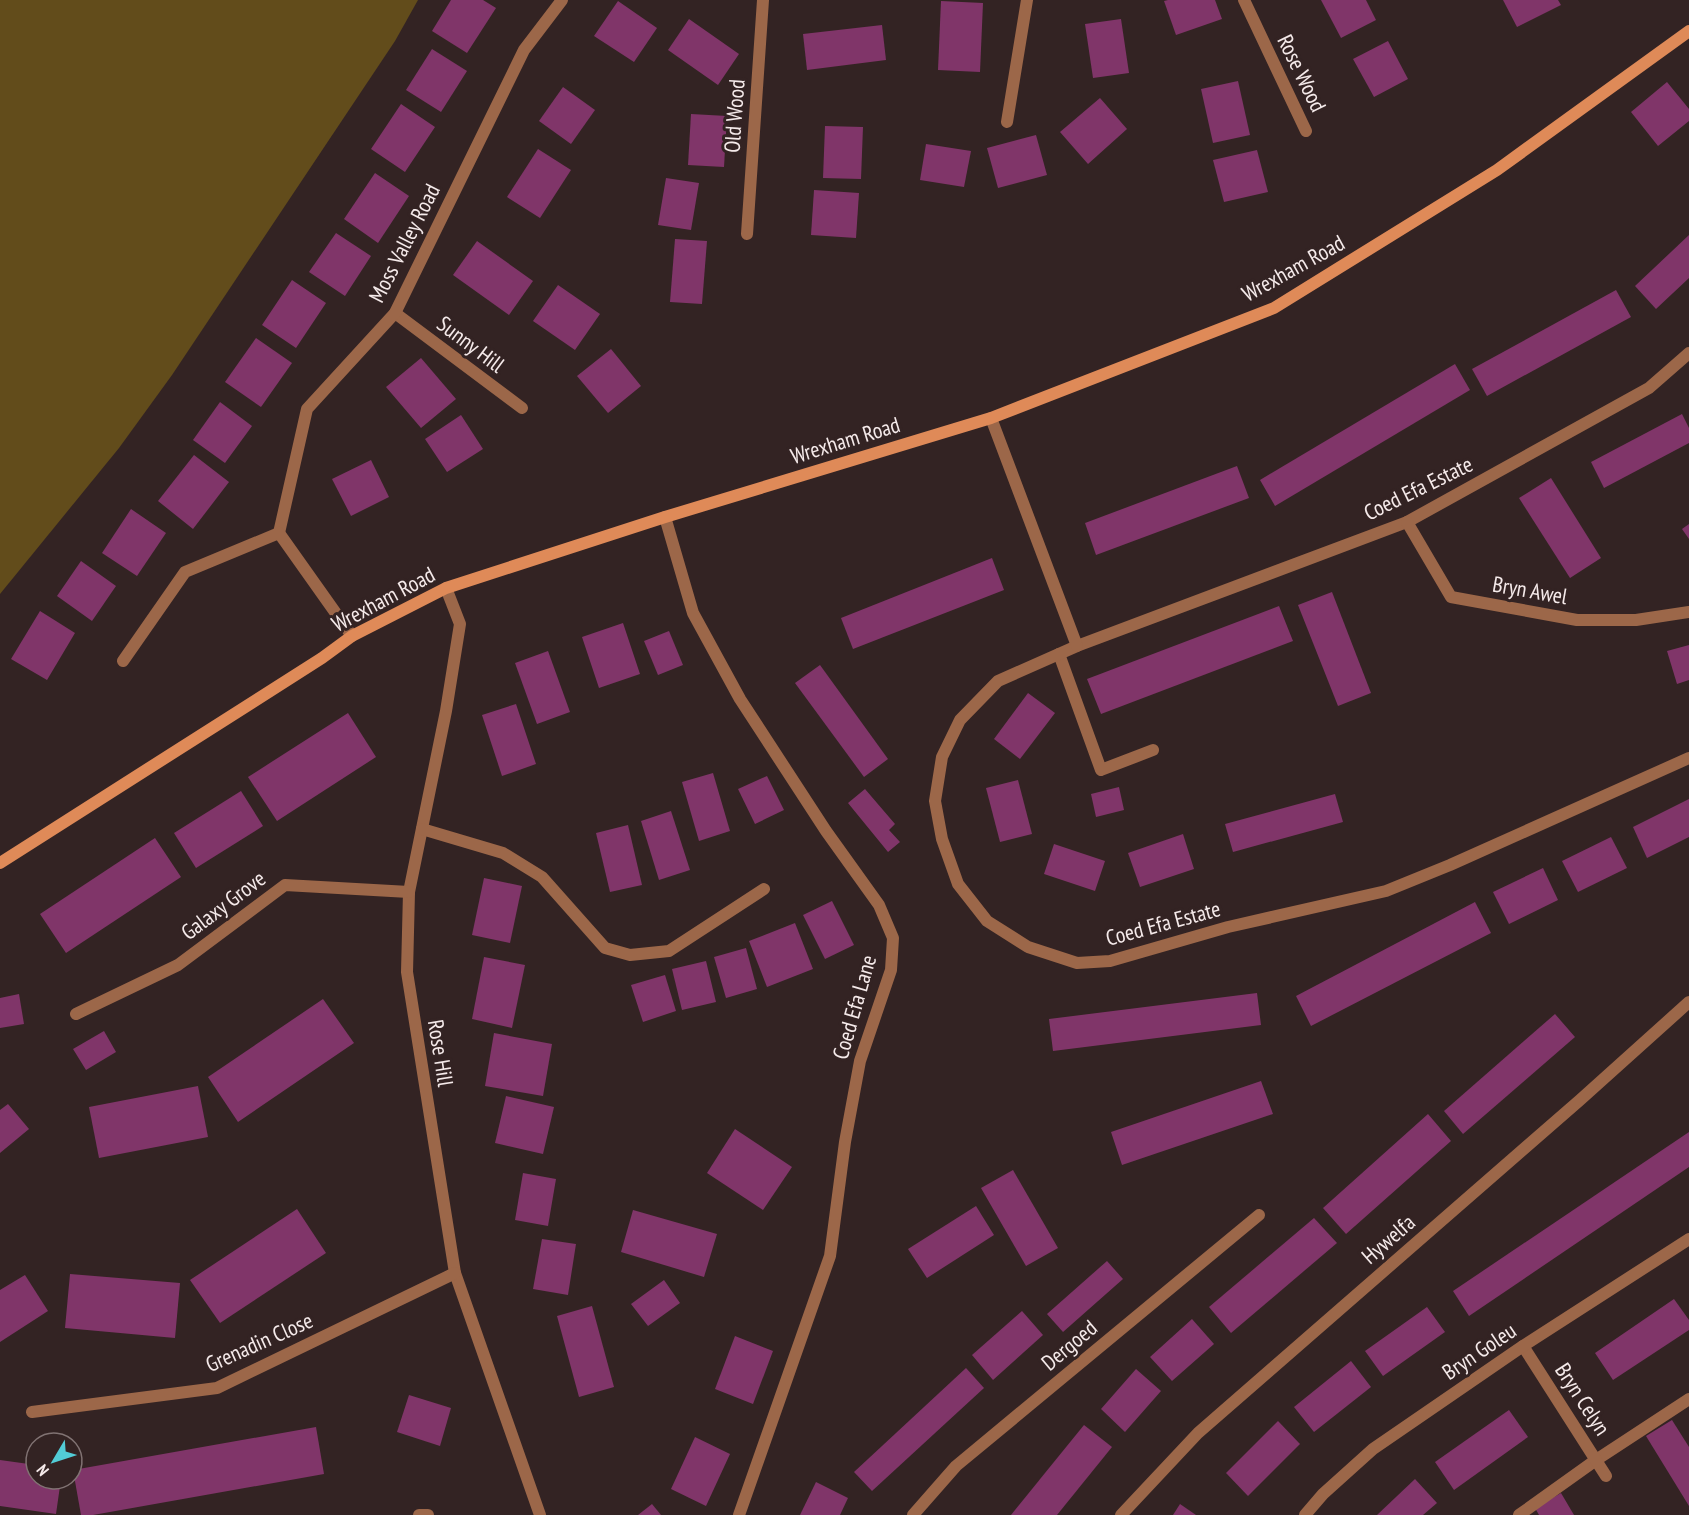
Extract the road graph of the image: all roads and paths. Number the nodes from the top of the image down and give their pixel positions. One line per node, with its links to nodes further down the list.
1 (562, 0): 9 (street, Moss Valley Road)
2 (763, 0): 8 (street, Old Wood)
3 (1027, 0): 6 (street)
4 (1244, 0): 7 (street, Rose Wood)
5 (1689, 31): 12 (main road, Wrexham Road)
6 (1007, 122)
7 (1306, 131)
8 (747, 234)
9 (395, 313): 11 (street, Sunny Hill); 15 (street, Moss Valley Road)
10 (1689, 353): 14 (street, Coed Efa Estate)
11 (522, 408)
12 (990, 418): 13 (main road, Wrexham Road); 19 (street)
13 (665, 517): 16 (main road, Wrexham Road); 41 (street, Coed Efa Lane)
14 (1407, 522): 17 (street, Bryn Awel); 19 (street, Coed Efa Estate)
15 (279, 533): 18 (street); 21 (street)
16 (446, 588): 18 (main road, Wrexham Road); 24 (street, Rose Hill)
17 (1689, 612)
18 (352, 636): 25 (main road, Wrexham Road)
19 (1077, 646): 20 (street, Coed Efa Estate)
20 (1059, 654): 22 (street); 23 (street, Coed Efa Estate)
21 (123, 661)
22 (1153, 750)
23 (1689, 758)
24 (422, 829): 26 (street); 27 (street, Rose Hill)
25 (0, 863)
26 (765, 889)
27 (409, 892): 29 (street, Galaxy Grove); 32 (street, Rose Hill)
28 (1689, 1002): 43 (street, Hywelfa)
29 (76, 1014)
30 (1259, 1215): 42 (street, Dergoed)
31 (1689, 1239): 33 (street, Bryn Goleu)
32 (455, 1273): 35 (street, Grenadin Close); 40 (street, Rose Hill)
33 (1524, 1346): 36 (street, Bryn Celyn); 44 (street, Bryn Goleu)
34 (1689, 1400): 36 (street)
35 (32, 1412)
36 (1596, 1460): 37 (street, Bryn Celyn); 45 (street)
37 (1606, 1476)
38 (419, 1515): 39 (street)
39 (428, 1515)
40 (540, 1515)
41 (740, 1515)
42 (913, 1515)
43 (1121, 1515)
44 (1305, 1515)
45 (1519, 1515)

